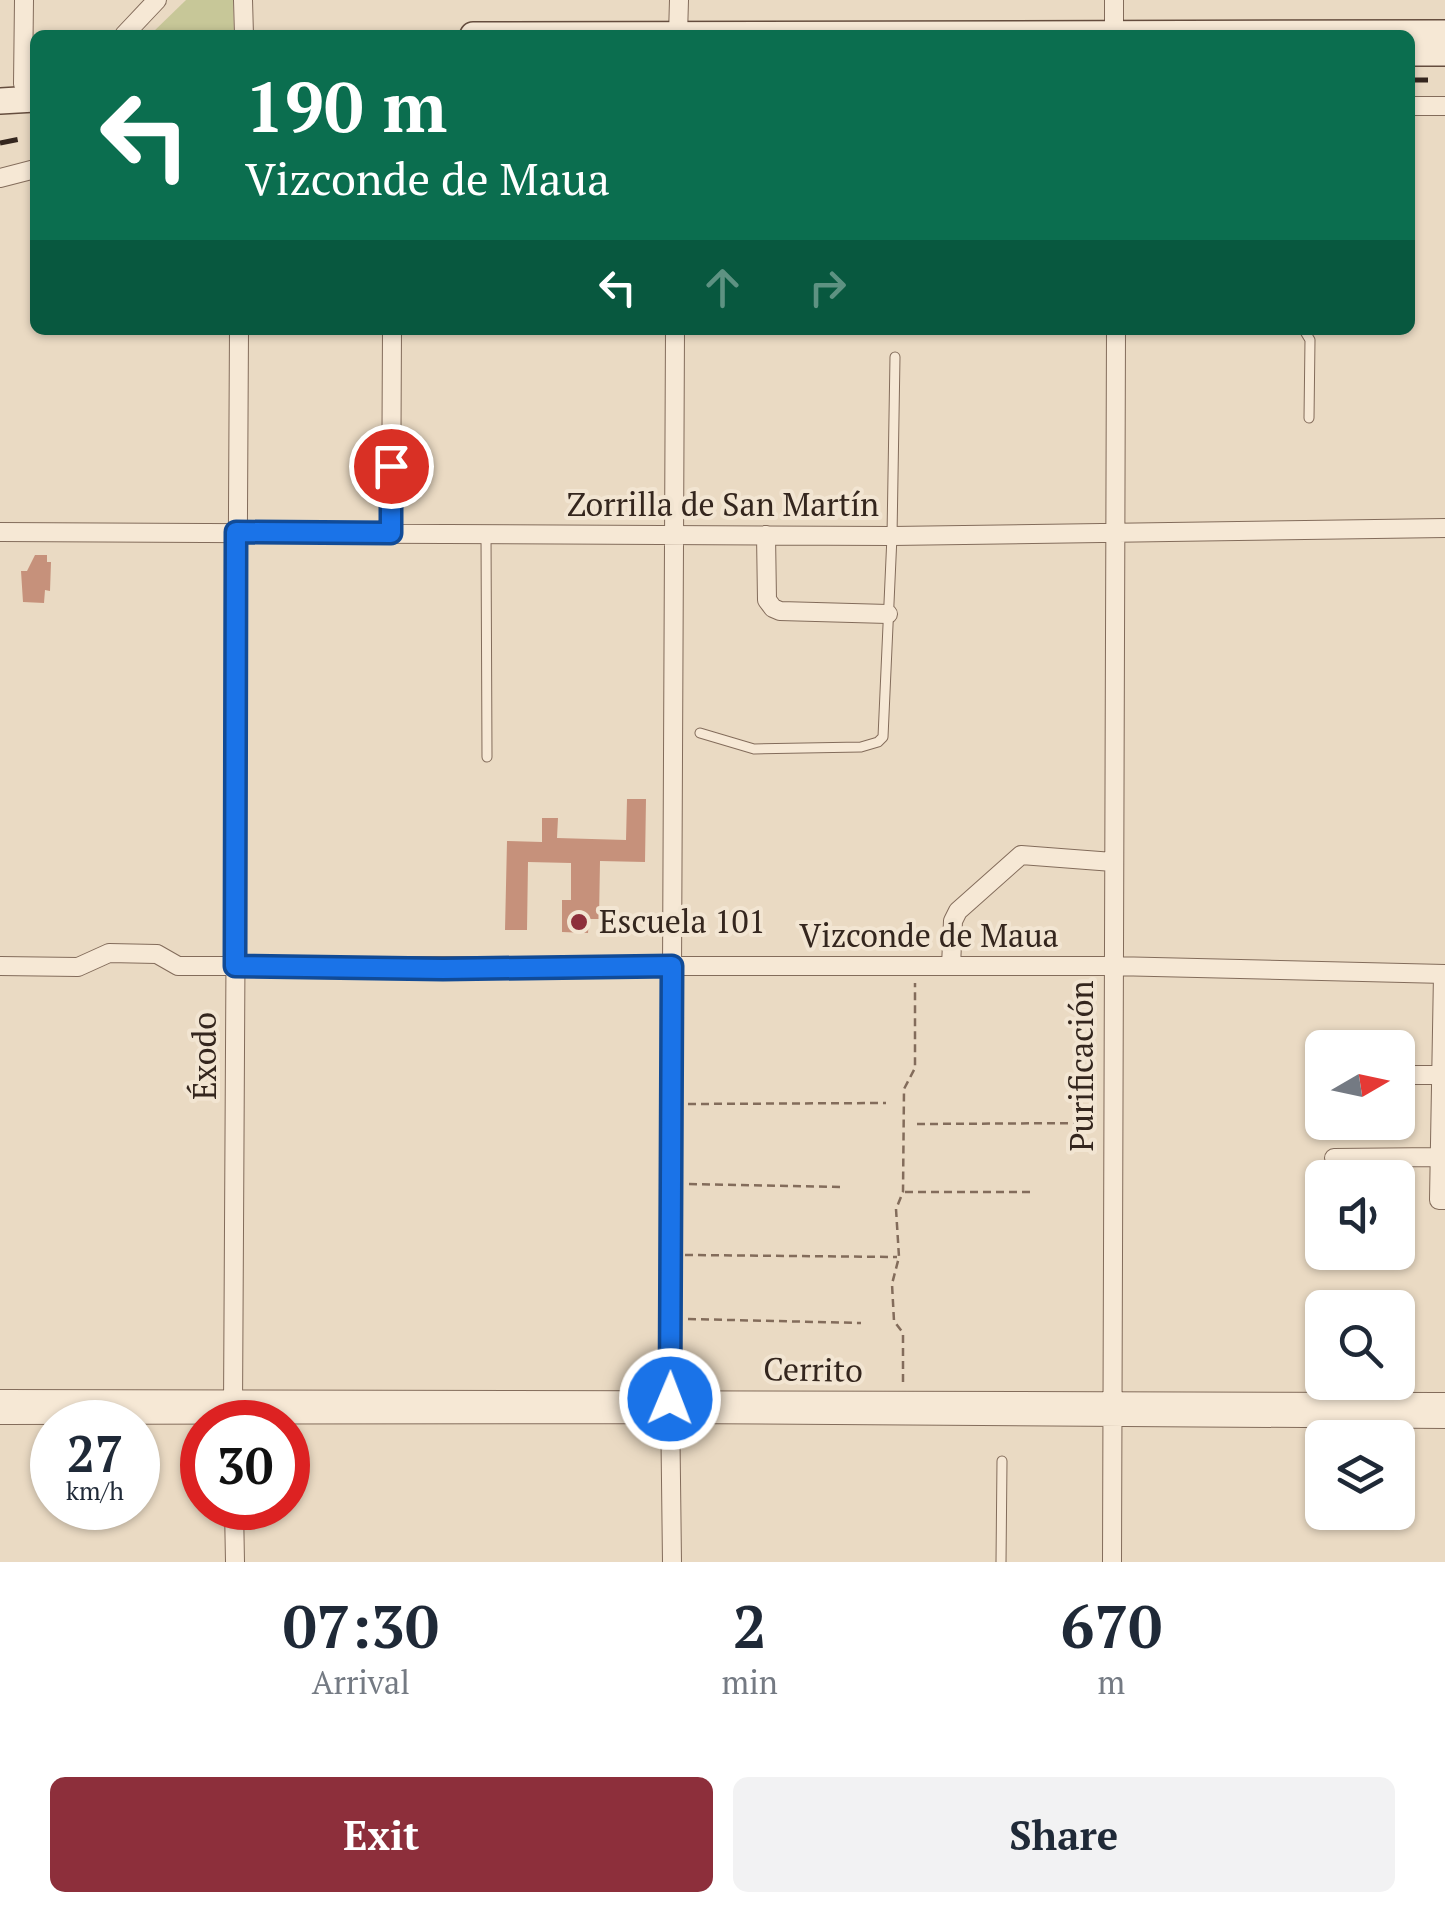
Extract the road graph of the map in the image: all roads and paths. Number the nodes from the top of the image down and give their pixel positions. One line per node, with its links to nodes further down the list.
1 (24, 0): 14 (street)
2 (157, 0): 6 (street)
3 (243, 0): 7 (street)
4 (678, 0): 8 (street)
5 (1114, 0): 9 (street)
6 (129, 30)
7 (244, 30)
8 (678, 30)
9 (1114, 30)
10 (1415, 32): 11 (street)
11 (1445, 32)
12 (1415, 53): 13 (street)
13 (1445, 53)
14 (23, 88): 15 (street)
15 (0, 100)
16 (1415, 106): 17 (street)
17 (1445, 106)
18 (30, 171): 19 (street)
19 (0, 178)
20 (238, 335): 29 (street, Éxodo)
21 (392, 335): 31 (street)
22 (674, 335): 34 (street)
23 (1116, 335): 30 (street, Purificación)
24 (1307, 335): 26 (lane)
25 (895, 357): 35 (lane)
26 (1308, 418)
27 (1445, 528): 30 (street, Zorrilla de San Martín)
28 (0, 532): 29 (street, Zorrilla de San Martín)
29 (236, 532): 31 (street, Zorrilla de San Martín); 41 (street, Éxodo)
30 (1114, 532): 35 (street, Zorrilla de San Martín); 39 (street, Purificación)
31 (391, 533): 32 (street, Zorrilla de San Martín)
32 (486, 534): 34 (street, Zorrilla de San Martín); 38 (lane)
33 (766, 535): 34 (street, Zorrilla de San Martín); 35 (street, Zorrilla de San Martín); 36 (street)
34 (673, 536): 42 (street)
35 (892, 536): 36 (lane)
36 (888, 614): 37 (lane)
37 (700, 733)
38 (487, 757)
39 (1112, 862): 44 (street); 45 (street, Purificación)
40 (0, 966): 41 (street, Vizconde de Maua)
41 (235, 966): 42 (street, Vizconde de Maua); 65 (street, Éxodo)
42 (672, 966): 43 (street, Vizconde de Maua); 50 (street)
43 (914, 966): 44 (street, Vizconde de Maua); 57 (path)
44 (952, 966): 45 (street, Vizconde de Maua)
45 (1112, 966): 46 (street, Vizconde de Maua); 51 (street, Purificación)
46 (1444, 974): 48 (street)
47 (1415, 1075): 48 (street)
48 (1441, 1076): 53 (street)
49 (886, 1103): 50 (path)
50 (672, 1104): 55 (street)
51 (1112, 1122): 52 (path); 69 (street, Purificación)
52 (916, 1124)
53 (1440, 1157): 54 (street); 59 (street)
54 (1334, 1158)
55 (671, 1184): 56 (path); 60 (street)
56 (842, 1187)
57 (903, 1192): 58 (path); 61 (path)
58 (1034, 1192)
59 (1445, 1200)
60 (672, 1255): 61 (path); 62 (street)
61 (899, 1257): 66 (path)
62 (671, 1318): 63 (path); 68 (street)
63 (862, 1322)
64 (0, 1399): 70 (street, Cerrito)
65 (233, 1400)
66 (904, 1401): 68 (street, Cerrito); 69 (street, Cerrito)
67 (1445, 1402): 69 (street, Cerrito)
68 (670, 1406): 69 (street, Cerrito); 71 (street, Cerrito); 78 (street)
69 (1113, 1408): 74 (street, Cerrito); 80 (street, Purificación)
70 (180, 1409)
71 (310, 1411)
72 (180, 1413): 73 (street, Cerrito)
73 (0, 1415)
74 (1445, 1418)
75 (1002, 1462): 79 (lane)
76 (234, 1530): 77 (street)
77 (234, 1562)
78 (672, 1562)
79 (1002, 1562)
80 (1112, 1562)

